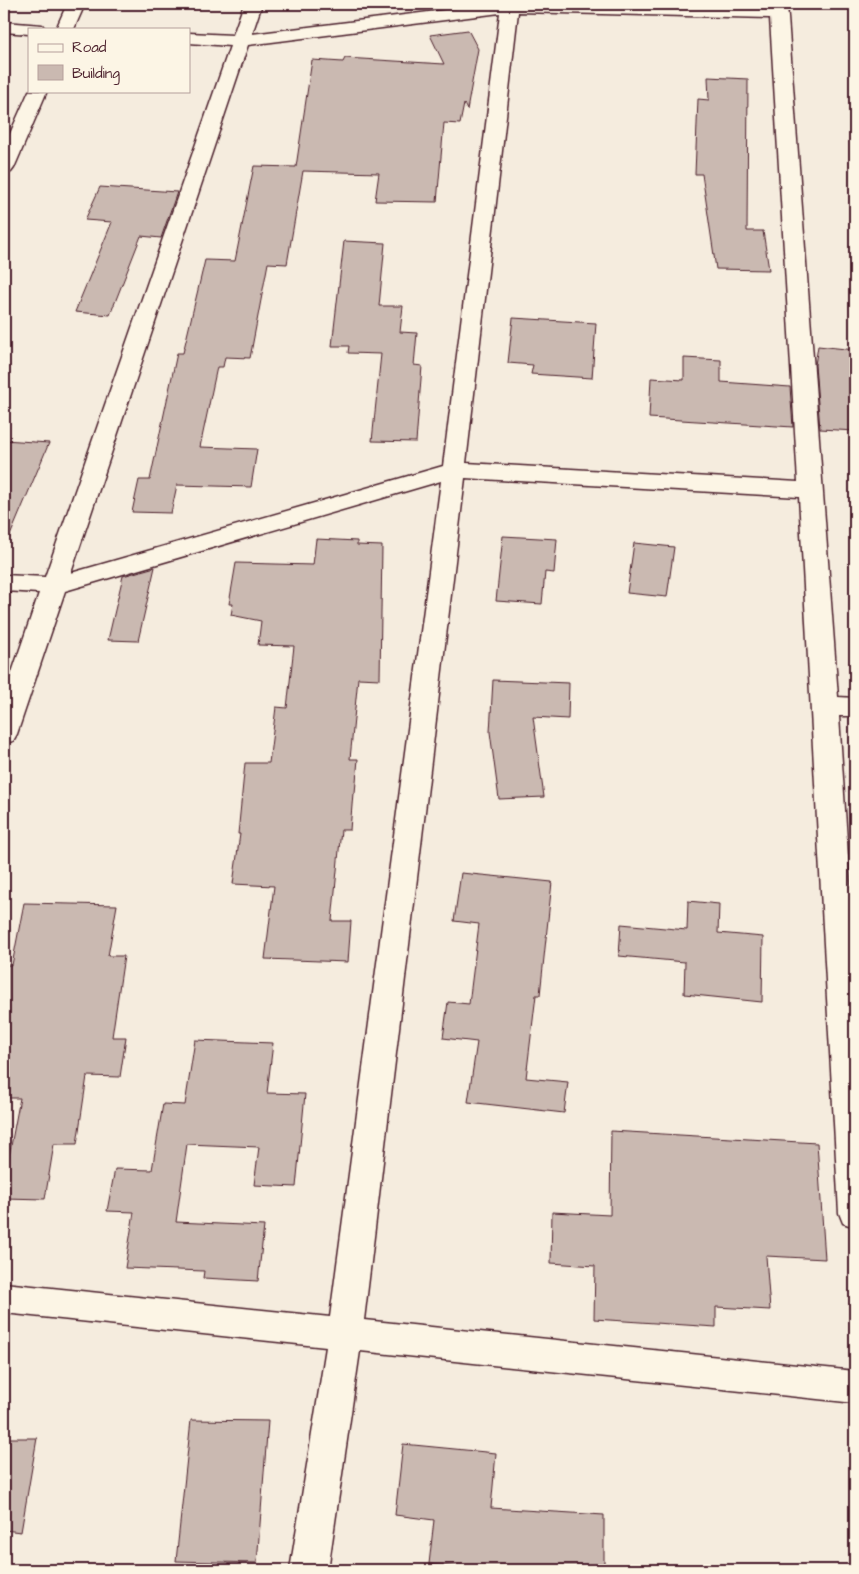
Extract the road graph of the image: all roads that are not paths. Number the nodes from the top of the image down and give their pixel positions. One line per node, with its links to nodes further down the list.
1 (76, 4): 7 (street)
2 (253, 4): 9 (street)
3 (510, 6): 4 (street); 9 (street); 12 (street)
4 (778, 9): 13 (street)
5 (4, 27): 6 (street)
6 (28, 28)
7 (65, 28)
8 (190, 38): 9 (street)
9 (240, 40): 15 (street)
10 (38, 92): 11 (street)
11 (4, 168)
12 (454, 470): 13 (street); 15 (street); 22 (street)
13 (810, 490): 16 (street)
14 (4, 583): 15 (street)
15 (54, 586): 18 (street)
16 (825, 706): 17 (street); 19 (street)
17 (855, 707)
18 (4, 734)
19 (847, 961): 20 (street)
20 (855, 1213)
21 (4, 1298): 22 (street)
22 (345, 1333): 23 (street); 24 (street)
23 (855, 1387)
24 (309, 1570)

